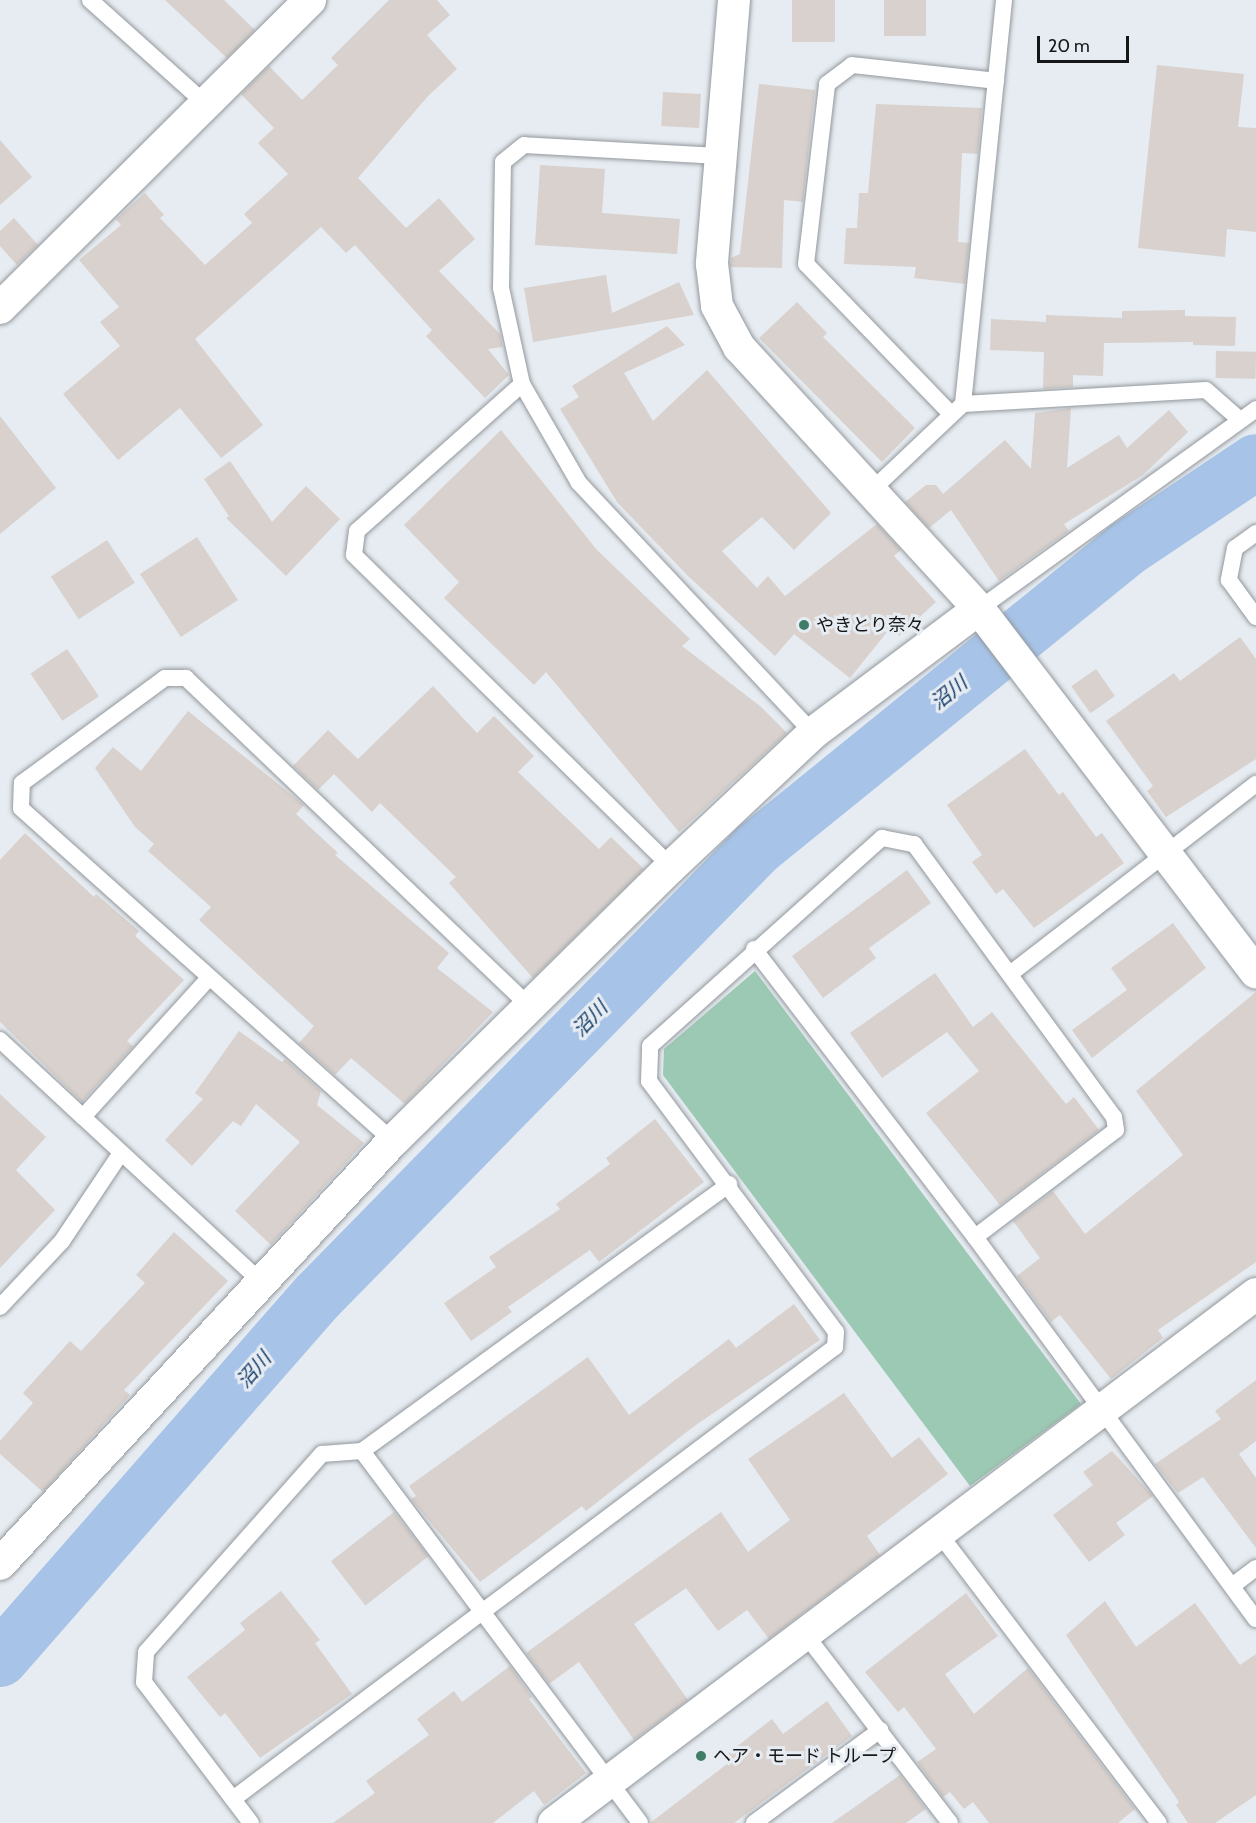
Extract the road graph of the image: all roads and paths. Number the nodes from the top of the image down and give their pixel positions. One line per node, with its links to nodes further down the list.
1 (90, 0): 6 (lane)
2 (310, 0): 6 (street)
3 (734, 0): 7 (street)
4 (1005, 0): 5 (lane)
5 (996, 81): 10 (lane); 10 (lane)
6 (207, 106): 8 (street)
7 (719, 156): 9 (lane); 13 (street)
8 (0, 308)
9 (522, 384): 17 (lane); 20 (lane)
10 (956, 409): 12 (lane); 13 (lane)
11 (1256, 409): 12 (lane)
12 (1240, 420): 15 (lane)
13 (871, 490): 15 (street)
14 (1256, 533): 16 (lane)
15 (980, 609): 17 (street); 19 (street)
16 (1256, 617)
17 (813, 733): 20 (street)
18 (1256, 784): 19 (lane)
19 (1166, 851): 22 (street); 23 (lane)
20 (670, 867): 25 (street)
21 (754, 949): 23 (lane); 30 (lane); 31 (lane)
22 (1256, 972)
23 (1010, 974): 31 (lane)
24 (208, 979): 25 (lane); 27 (lane); 28 (lane)
25 (529, 1006): 28 (street)
26 (0, 1040): 27 (lane)
27 (83, 1117): 29 (lane)
28 (393, 1141): 32 (street)
29 (121, 1153): 32 (lane); 34 (lane)
30 (729, 1184): 36 (lane); 41 (lane)
31 (975, 1237): 35 (lane)
32 (260, 1281): 38 (street)
33 (1256, 1294): 35 (street)
34 (0, 1307)
35 (1101, 1411): 37 (street); 40 (lane)
36 (362, 1451): 41 (lane); 46 (lane)
37 (938, 1532): 43 (street); 52 (lane)
38 (0, 1564)
39 (1256, 1568): 40 (lane)
40 (1232, 1586): 42 (lane)
41 (481, 1613): 45 (lane); 46 (lane)
42 (1256, 1618)
43 (805, 1634): 44 (lane); 45 (street)
44 (880, 1730): 50 (lane); 51 (lane)
45 (609, 1780): 48 (street); 49 (lane)
46 (233, 1799): 47 (lane)
47 (250, 1823)
48 (554, 1823)
49 (640, 1823)
50 (754, 1823)
51 (950, 1823)
52 (1159, 1823)

